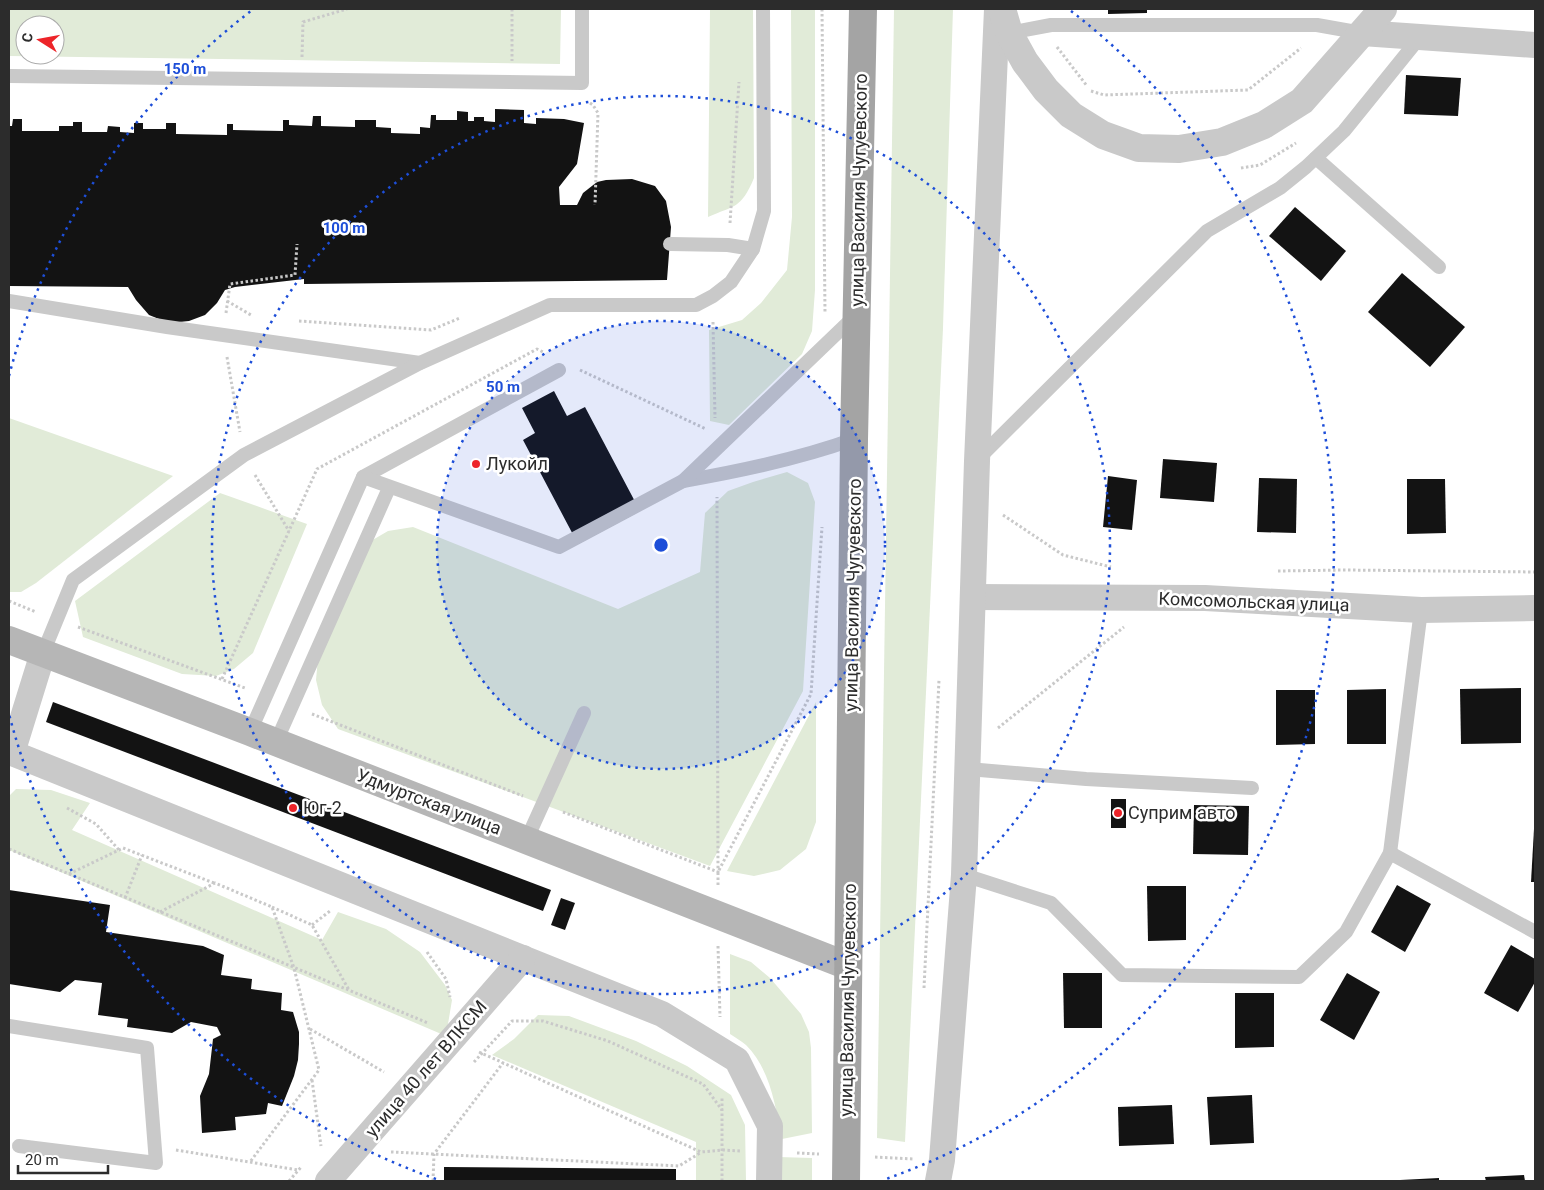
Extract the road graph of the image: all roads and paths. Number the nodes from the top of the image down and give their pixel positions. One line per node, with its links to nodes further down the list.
1 (347, 9): 16 (path)
2 (512, 9): 17 (path)
3 (582, 9): 17 (lane)
4 (763, 9): 23 (lane)
5 (822, 9): 32 (path)
6 (862, 9): 27 (main road, улица Василия Чугуевского)
7 (996, 9): 37 (street)
8 (1383, 9): 12 (street)
9 (1005, 21): 10 (lane); 12 (street)
10 (1042, 27): 11 (lane); 11 (path)
11 (1328, 27): 12 (lane)
12 (1362, 33): 13 (street)
13 (1420, 37): 14 (street); 18 (lane)
14 (1535, 45)
15 (9, 76): 16 (lane)
16 (302, 80): 17 (lane)
17 (513, 82)
18 (1316, 158): 24 (lane); 37 (lane)
19 (595, 175): 20 (path)
20 (595, 205)
21 (297, 244): 26 (path)
22 (670, 244): 23 (lane)
23 (753, 249): 33 (lane)
24 (1439, 267)
25 (9, 301): 31 (lane)
26 (227, 301): 29 (path); 31 (path)
27 (857, 314): 32 (lane); 35 (main road, улица Василия Чугуевского)
28 (466, 316): 30 (path)
29 (256, 318)
30 (295, 321)
31 (223, 335): 33 (lane); 36 (path)
32 (825, 346): 39 (lane)
33 (420, 363): 36 (lane)
34 (559, 370): 38 (lane)
35 (854, 440): 39 (lane); 83 (main road, улица Василия Чугуевского)
36 (244, 455): 43 (path); 52 (lane)
37 (977, 461): 41 (street)
38 (363, 478): 40 (lane); 55 (lane)
39 (683, 481): 40 (lane)
40 (389, 488): 56 (lane)
41 (976, 497): 44 (path); 47 (street)
42 (822, 518): 70 (path)
43 (289, 531)
44 (1117, 569)
45 (1269, 572): 46 (path)
46 (1535, 572)
47 (973, 597): 48 (street, Комсомольская улица); 61 (street)
48 (1159, 598): 51 (street, Комсомольская улица); 61 (path)
49 (9, 601): 52 (path)
50 (1535, 608): 51 (street, Комсомольская улица)
51 (1421, 610): 68 (lane)
52 (57, 619): 54 (lane); 55 (path)
53 (9, 640): 54 (main road, Удмуртская улица)
54 (43, 653): 58 (main road, Удмуртская улица); 60 (street)
55 (266, 696): 58 (lane)
56 (293, 706): 59 (lane); 63 (path)
57 (584, 713): 63 (lane)
58 (250, 732): 59 (main road, Удмуртская улица)
59 (276, 742): 65 (main road, Удмуртская улица)
60 (10, 756): 82 (street)
61 (968, 761): 62 (lane); 72 (street)
62 (1252, 788)
63 (544, 804): 65 (lane); 70 (path)
64 (64, 806): 67 (path)
65 (526, 841): 78 (main road, Удмуртская улица)
66 (9, 850): 71 (path)
67 (119, 850): 69 (path); 71 (path)
68 (1390, 853): 72 (lane); 80 (lane)
69 (142, 855): 73 (path); 74 (path)
70 (718, 872): 78 (path)
71 (69, 874): 74 (path)
72 (964, 875): 112 (street)
73 (215, 883): 76 (path); 77 (path)
74 (125, 898): 77 (path)
75 (336, 906): 79 (path)
76 (272, 907): 79 (path); 84 (path)
77 (160, 912): 84 (path)
78 (717, 915): 83 (main road, Удмуртская улица); 90 (path)
79 (312, 925): 85 (path)
80 (1535, 932)
81 (426, 950): 86 (path)
82 (523, 958): 90 (street); 107 (street, улица 40 лет ВЛКСМ)
83 (848, 966): 111 (main road, улица Василия Чугуевского)
84 (294, 968): 85 (path); 89 (path)
85 (349, 991): 88 (path)
86 (451, 1002)
87 (9, 1026): 99 (lane)
88 (436, 1026)
89 (309, 1029): 94 (path); 95 (path)
90 (721, 1050): 110 (street)
91 (482, 1053): 92 (path); 93 (path); 97 (path)
92 (503, 1063): 102 (path); 104 (path)
93 (468, 1067)
94 (389, 1075)
95 (312, 1080): 100 (path); 105 (path)
96 (722, 1094): 97 (path)
97 (722, 1111): 101 (path)
98 (395, 1145): 104 (path)
99 (19, 1146)
100 (321, 1146)
101 (722, 1150): 102 (path); 109 (path)
102 (701, 1152): 104 (path)
103 (194, 1153): 105 (path)
104 (434, 1154): 108 (path)
105 (250, 1162): 106 (path)
106 (298, 1170)
107 (328, 1181)
108 (434, 1181)
109 (722, 1181)
110 (770, 1181)
111 (846, 1181)
112 (938, 1181)

